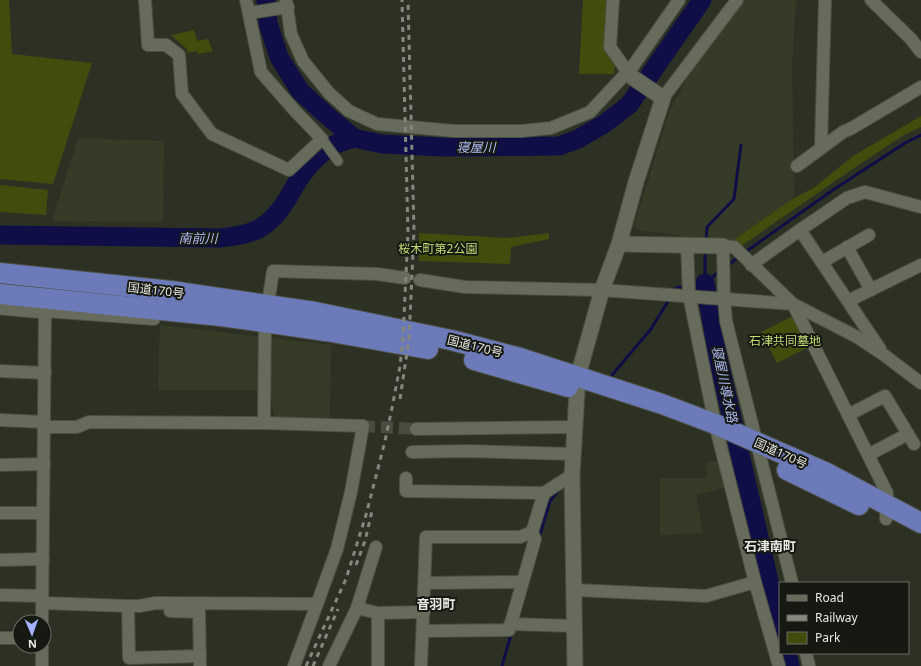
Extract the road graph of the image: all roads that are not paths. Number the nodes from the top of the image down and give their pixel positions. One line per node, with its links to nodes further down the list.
1 (145, 0): 14 (street)
2 (246, 0): 9 (street)
3 (612, 0): 11 (street)
4 (679, 0): 11 (street)
5 (737, 0): 13 (street)
6 (825, 0): 15 (street)
7 (871, 0): 10 (street)
8 (287, 4): 9 (street); 11 (street)
9 (249, 13): 14 (street)
10 (921, 52)
11 (630, 74): 13 (street)
12 (921, 87): 15 (street)
13 (660, 96): 21 (street)
14 (323, 140): 16 (street)
15 (821, 146): 17 (street)
16 (336, 158)
17 (797, 166)
18 (921, 207): 19 (street)
19 (800, 230): 25 (street); 26 (street)
20 (869, 235): 23 (street)
21 (619, 244): 22 (street); 33 (street)
22 (689, 245): 24 (street); 36 (street)
23 (847, 248): 25 (street); 34 (street)
24 (726, 250): 26 (street); 37 (street)
25 (822, 262): 38 (street)
26 (750, 263): 39 (street)
27 (921, 265): 34 (street)
28 (0, 273): 32 (highway, 国道170号)
29 (406, 278): 42 (street)
30 (420, 280): 33 (street)
31 (0, 283): 32 (street)
32 (126, 286): 42 (highway, 国道170号)
33 (602, 290): 36 (street); 47 (street)
34 (871, 290): 38 (street)
35 (0, 294): 43 (highway, 国道170号)
36 (688, 295): 37 (street); 55 (street)
37 (722, 296): 39 (street); 56 (street)
38 (848, 301): 44 (street)
39 (793, 304): 44 (street); 49 (street)
40 (0, 307): 41 (street)
41 (45, 311): 43 (street); 46 (street)
42 (266, 314): 43 (highway, 国道170号); 47 (highway, 国道170号); 51 (street)
43 (222, 316)
44 (884, 355): 48 (street)
45 (0, 371): 46 (street)
46 (45, 373): 52 (street)
47 (577, 383): 53 (street); 55 (highway, 国道170号)
48 (921, 383)
49 (848, 415): 59 (street); 59 (street)
50 (0, 420): 52 (street)
51 (264, 423): 52 (street); 81 (street)
52 (44, 424): 61 (street)
53 (574, 427): 54 (street); 58 (street)
54 (416, 429)
55 (719, 433): 56 (highway, 国道170号); 75 (street)
56 (757, 449): 65 (highway, 国道170号); 76 (street)
57 (412, 452): 58 (street)
58 (572, 454): 62 (street)
59 (868, 455): 65 (street)
60 (0, 464): 61 (street)
61 (44, 464): 67 (street)
62 (572, 475): 64 (street); 78 (street)
63 (406, 478): 64 (street)
64 (544, 492): 69 (street)
65 (886, 512): 68 (highway, 国道170号); 70 (highway, 国道170号)
66 (0, 513): 67 (street)
67 (43, 513): 72 (street)
68 (921, 523)
69 (532, 532): 74 (street); 77 (street)
70 (921, 537)
71 (376, 547): 83 (street)
72 (43, 559): 73 (street); 80 (street)
73 (0, 560)
74 (522, 582): 77 (street); 87 (street)
75 (755, 582): 78 (street); 101 (street)
76 (792, 582)
77 (425, 583): 84 (street)
78 (575, 590): 88 (street)
79 (0, 595): 80 (street)
80 (43, 600): 82 (street); 86 (street)
81 (317, 604): 82 (street); 96 (street)
82 (133, 606): 94 (street); 94 (street)
83 (356, 608): 85 (street); 97 (street)
84 (424, 612): 85 (street); 89 (street)
85 (378, 613): 98 (street)
86 (42, 614)
87 (510, 624): 88 (street); 89 (street)
88 (575, 626): 100 (street)
89 (423, 631): 99 (street)
90 (0, 638): 91 (street)
91 (12, 638)
92 (42, 654): 95 (street)
93 (806, 654): 102 (street)
94 (200, 661)
95 (42, 666)
96 (294, 666)
97 (329, 666)
98 (378, 666)
99 (421, 666)
100 (575, 666)
101 (779, 666)
102 (809, 666)

